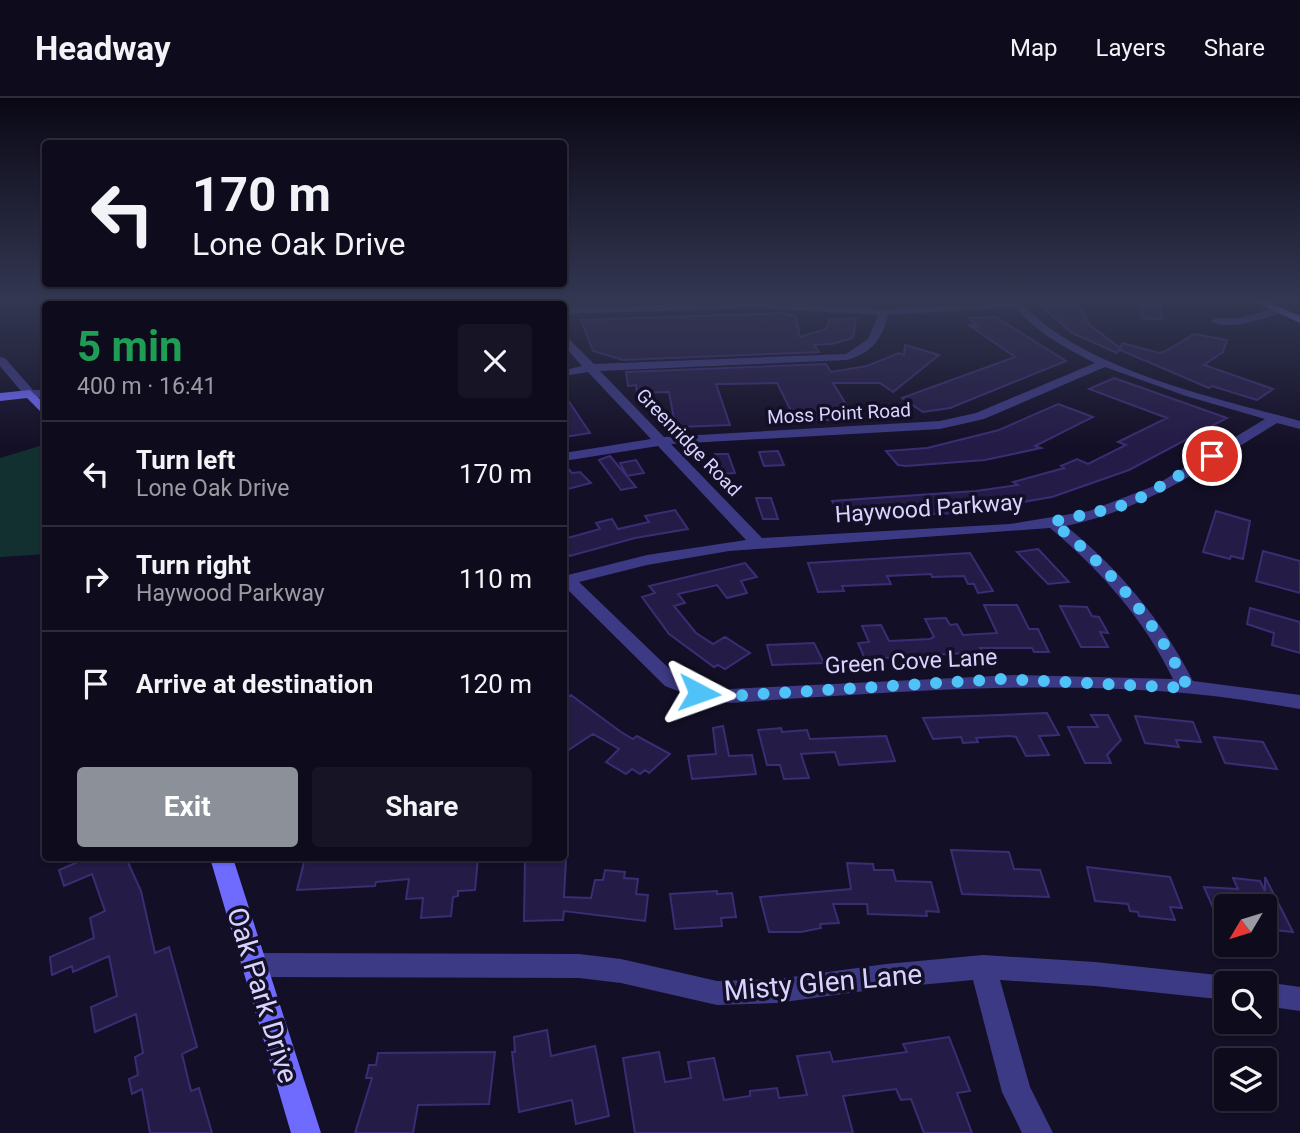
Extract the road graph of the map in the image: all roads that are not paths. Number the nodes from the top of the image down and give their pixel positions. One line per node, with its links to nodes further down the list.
1 (574, 350): 6 (street, Greenridge Road)
2 (861, 350): 6 (street)
3 (1082, 350): 5 (street)
4 (1, 360): 8 (street)
5 (1106, 362): 12 (street); 14 (street, Moss Point Road)
6 (590, 368): 7 (street); 14 (street, Greenridge Road)
7 (567, 372)
8 (30, 394): 9 (street); 10 (street); 11 (street)
9 (42, 394)
10 (0, 397)
11 (42, 408)
12 (1276, 418): 13 (street); 16 (street, Haywood Parkway)
13 (1300, 425)
14 (662, 441): 15 (street, Moss Point Road); 17 (street, Greenridge Road)
15 (567, 457)
16 (1052, 522): 17 (street, Haywood Parkway); 20 (street)
17 (756, 541): 18 (street, Haywood Parkway)
18 (567, 580)
19 (567, 583): 20 (street, Green Cove Lane)
20 (1188, 688): 21 (street, Green Cove Lane)
21 (1300, 702)
22 (222, 861): 23 (street, Oak Park Drive)
23 (253, 965): 24 (street, Misty Glen Lane); 28 (street, Oak Park Drive)
24 (983, 968): 25 (street, Misty Glen Lane); 29 (street)
25 (1214, 987)
26 (1277, 996): 27 (street)
27 (1300, 999)
28 (306, 1133)
29 (1038, 1133)

